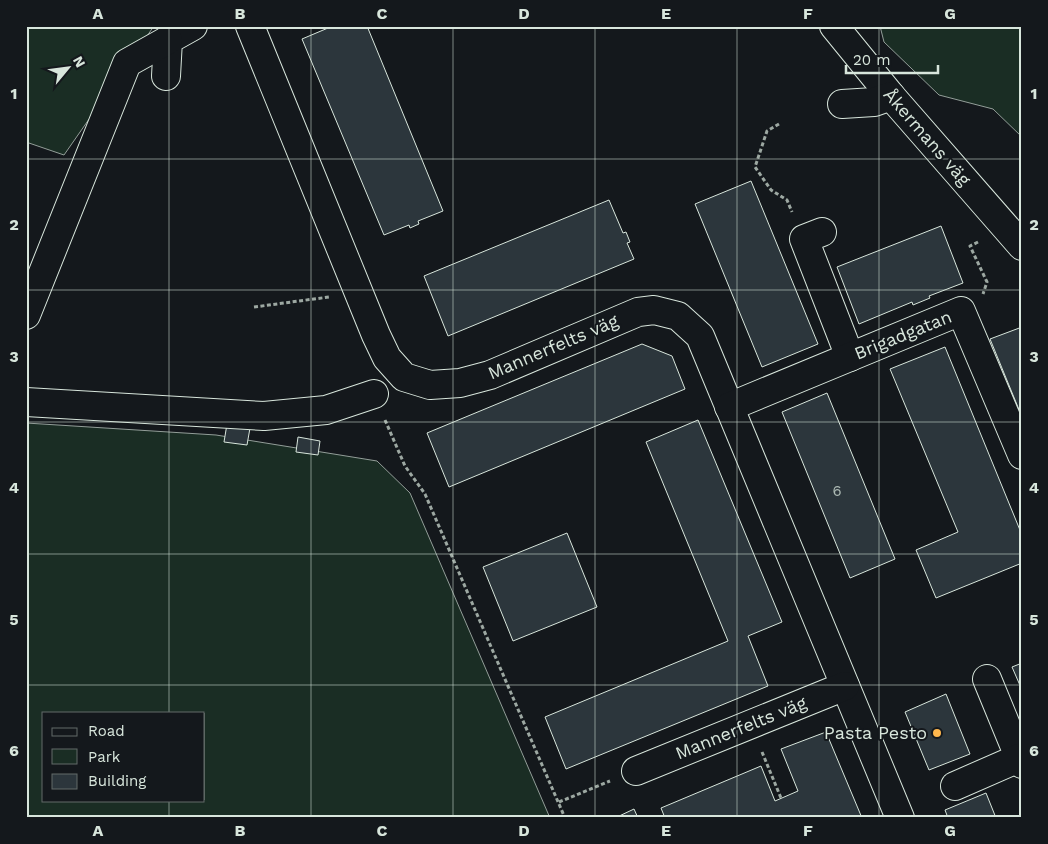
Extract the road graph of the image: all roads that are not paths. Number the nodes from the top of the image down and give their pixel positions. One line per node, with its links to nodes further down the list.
1 (193, 26): 4 (street)
2 (250, 26): 14 (street, Mannerfelts väg)
3 (834, 26): 6 (street, Åkermans väg)
4 (168, 40): 5 (street); 10 (street)
5 (166, 76)
6 (891, 96): 7 (street); 9 (street, Åkermans väg)
7 (842, 104)
8 (822, 232): 11 (street)
9 (1014, 238)
10 (26, 315)
11 (850, 357): 14 (street, Brigadgatan); 15 (street, Brigadgatan)
12 (374, 394): 13 (street)
13 (26, 402)
14 (729, 407): 17 (street, Mannerfelts väg)
15 (1022, 455)
16 (987, 679): 18 (street)
17 (845, 686): 19 (street, Mannerfelts väg); 21 (street, Mannerfelts väg)
18 (1020, 761): 20 (street)
19 (636, 771)
20 (955, 786)
21 (900, 818)

